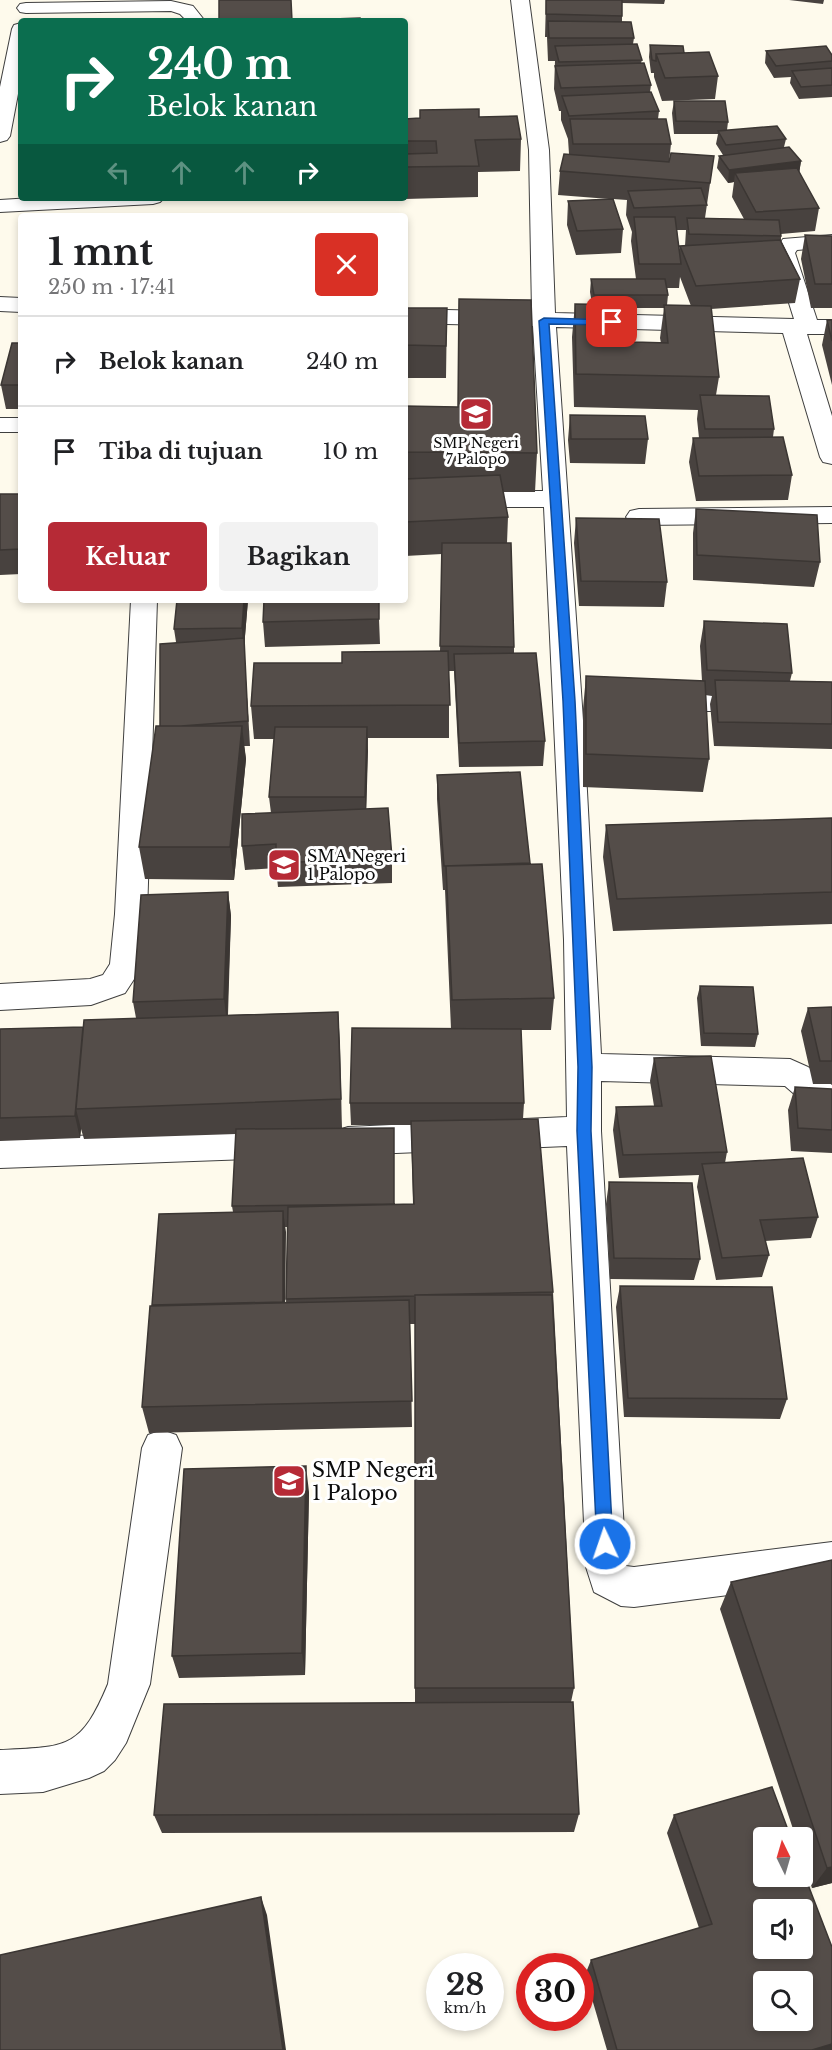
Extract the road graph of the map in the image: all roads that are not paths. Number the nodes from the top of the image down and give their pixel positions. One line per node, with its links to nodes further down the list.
1 (520, 0): 13 (street)
2 (25, 10): 3 (street)
3 (195, 18)
4 (18, 35): 5 (street)
5 (8, 56): 6 (street)
6 (0, 136)
7 (96, 201): 8 (street)
8 (0, 206)
9 (832, 241): 14 (street)
10 (0, 304): 11 (street)
11 (18, 304)
12 (408, 316): 13 (street)
13 (544, 321): 14 (street); 20 (street)
14 (801, 326): 15 (street); 18 (street)
15 (832, 327)
16 (0, 425): 17 (lane)
17 (18, 425)
18 (832, 457)
19 (408, 499): 20 (street)
20 (556, 499): 27 (street)
21 (832, 515): 22 (street)
22 (639, 517)
23 (144, 603): 26 (street)
24 (641, 701): 25 (street)
25 (832, 701)
26 (0, 997)
27 (585, 1067): 28 (street); 29 (street)
28 (832, 1099)
29 (584, 1131): 30 (street); 32 (street)
30 (0, 1153)
31 (162, 1448): 33 (street)
32 (832, 1562)
33 (0, 1772)

